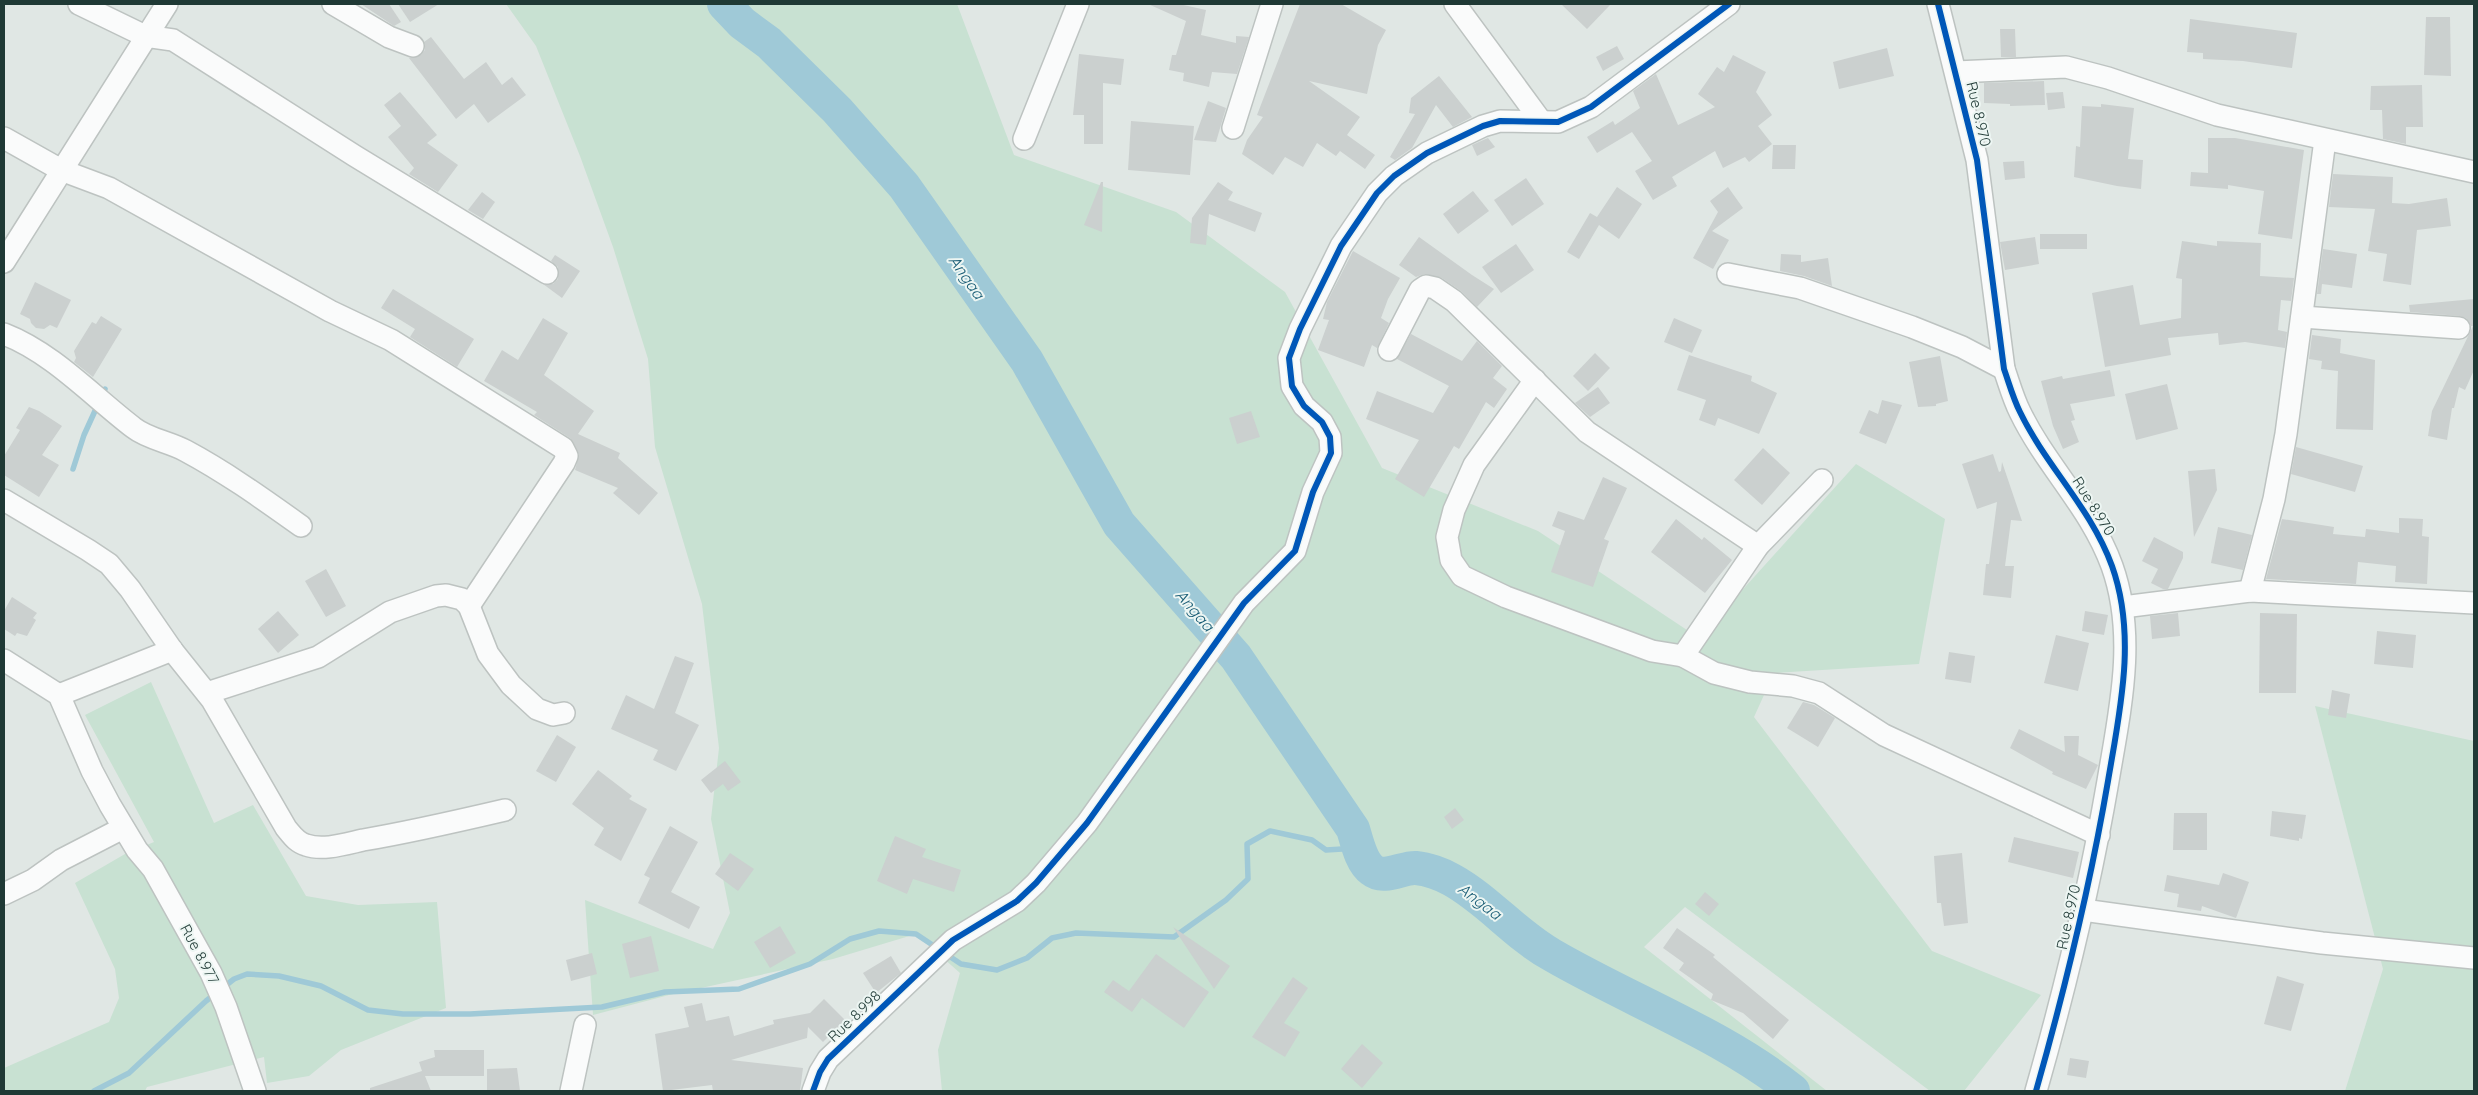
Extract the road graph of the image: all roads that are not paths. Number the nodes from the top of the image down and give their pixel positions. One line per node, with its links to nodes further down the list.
1 (79, 4): 9 (street)
2 (167, 4): 9 (street)
3 (333, 4): 10 (street)
4 (1078, 4): 15 (street)
5 (1272, 4): 13 (street)
6 (1455, 4): 12 (street)
7 (1938, 4): 11 (street, Rue 8.970)
8 (1726, 5): 12 (street, Rue 8.998)
9 (144, 36): 17 (street); 20 (street)
10 (413, 46)
11 (1956, 72): 16 (street); 26 (street, Rue 8.970)
12 (1541, 121): 51 (street, Rue 8.998)
13 (1233, 128)
14 (4, 138): 17 (street)
15 (1024, 139)
16 (2325, 140): 18 (street); 22 (street)
17 (61, 170): 19 (street); 34 (street)
18 (2474, 172)
19 (4, 262)
20 (547, 273)
21 (1728, 274): 26 (street)
22 (2302, 316): 23 (street); 32 (street)
23 (2459, 328)
24 (4, 334): 30 (street)
25 (1389, 350): 27 (street)
26 (2004, 369): 35 (street, Rue 8.970)
27 (1535, 380): 31 (street); 37 (street)
28 (1822, 480): 31 (street)
29 (4, 500): 36 (street)
30 (301, 526)
31 (1758, 546): 37 (street)
32 (2250, 591): 33 (street); 35 (street)
33 (2474, 603)
34 (469, 606): 39 (street); 41 (street)
35 (2123, 607): 44 (street, Rue 8.970)
36 (172, 650): 39 (street); 40 (street)
37 (1683, 656): 44 (street)
38 (4, 660): 40 (street)
39 (207, 693): 42 (street)
40 (59, 695): 43 (street, Rue 8.977)
41 (564, 713)
42 (506, 810)
43 (123, 828): 45 (street); 49 (street, Rue 8.977)
44 (2099, 836): 46 (street, Rue 8.970)
45 (4, 894)
46 (2083, 910): 47 (street); 52 (street, Rue 8.970)
47 (2474, 958)
48 (585, 1025): 50 (street)
49 (255, 1091)
50 (571, 1091)
51 (813, 1091)
52 (2036, 1091)

